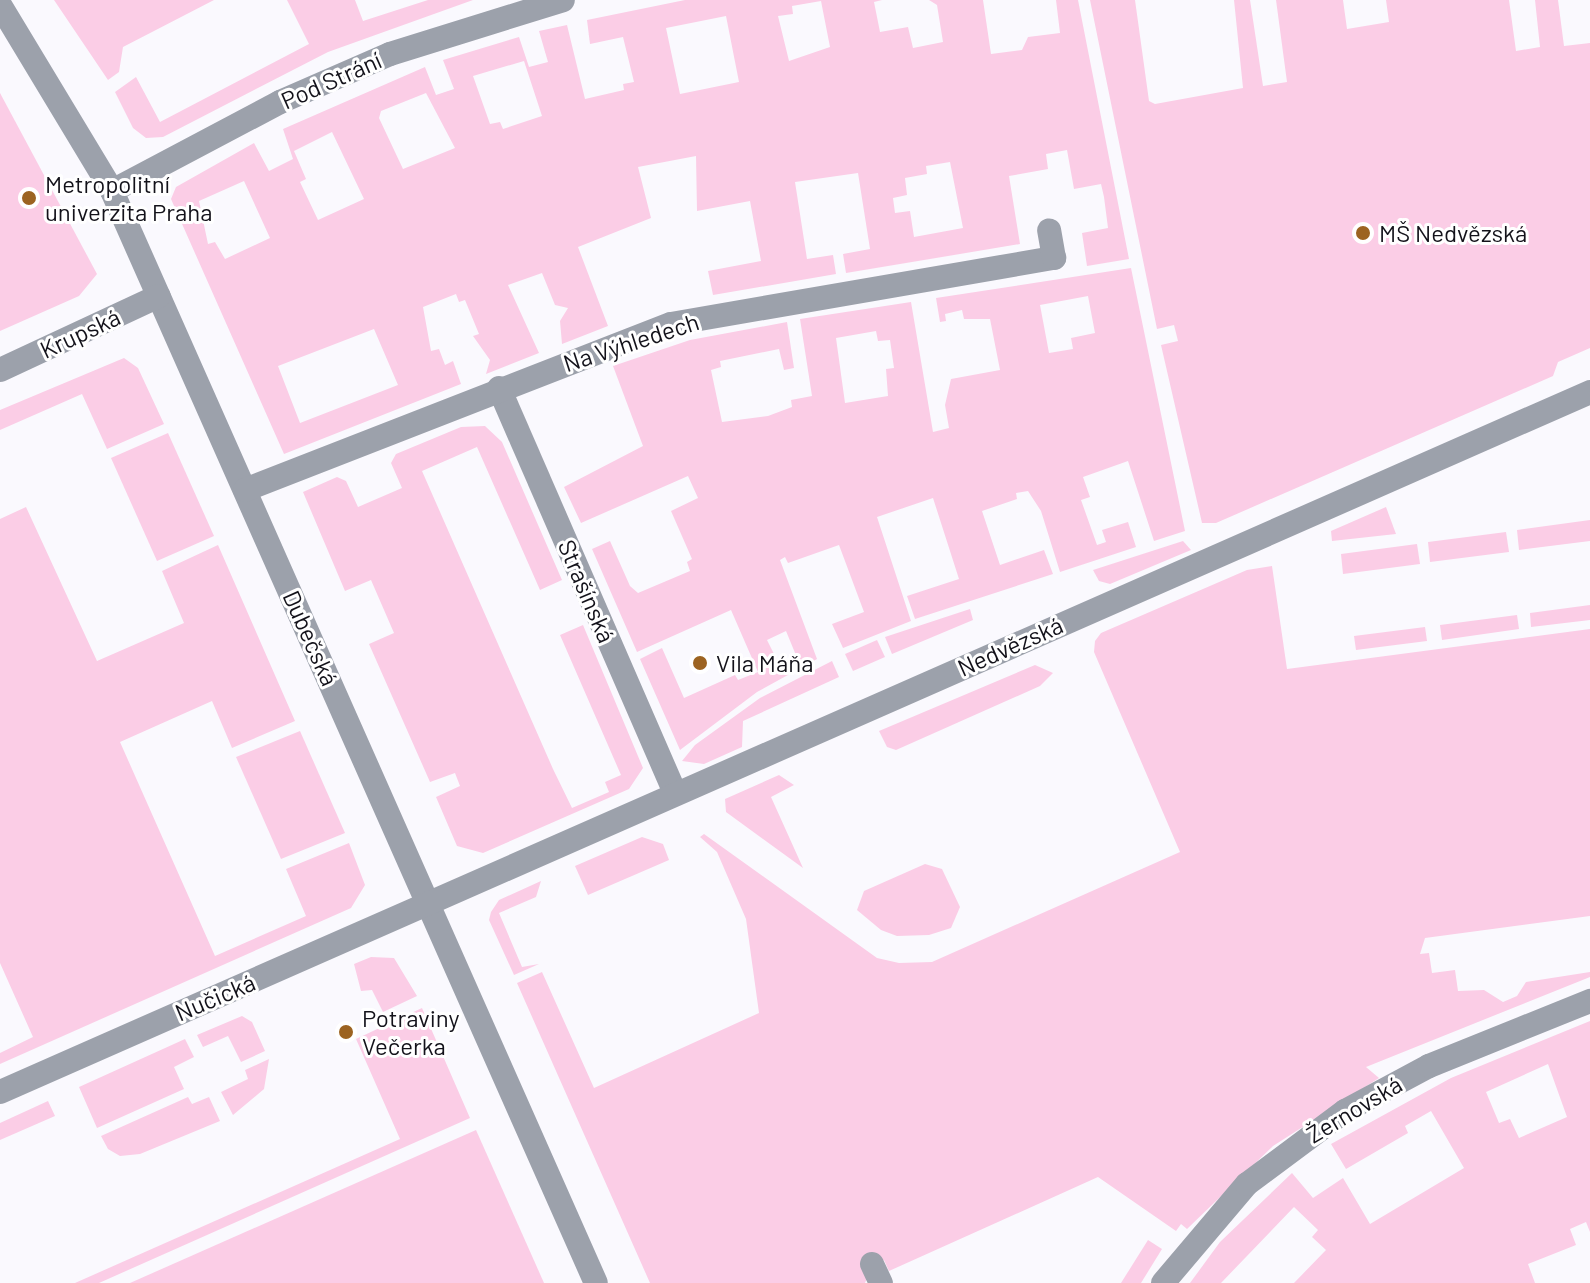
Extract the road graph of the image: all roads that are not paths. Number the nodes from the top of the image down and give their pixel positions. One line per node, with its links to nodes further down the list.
1 (563, 0): 3 (street, Pod Strání)
2 (0, 5): 3 (street, Dubečská)
3 (112, 191): 5 (street, Dubečská)
4 (1049, 230): 7 (street, Na Výhledech)
5 (159, 296): 6 (street, Krupská); 9 (street, Dubečská)
6 (0, 370)
7 (499, 388): 9 (street, Na Výhledech); 10 (street, Strašínská)
8 (1590, 392): 10 (street, Nedvězská)
9 (245, 490): 11 (street, Dubečská)
10 (675, 793): 11 (street, Nedvězská)
11 (432, 906): 13 (street, Nučická); 14 (street, Dubečská)
12 (1590, 1001): 15 (street, Žernovská)
13 (0, 1092)
14 (596, 1283)
15 (1163, 1283)

